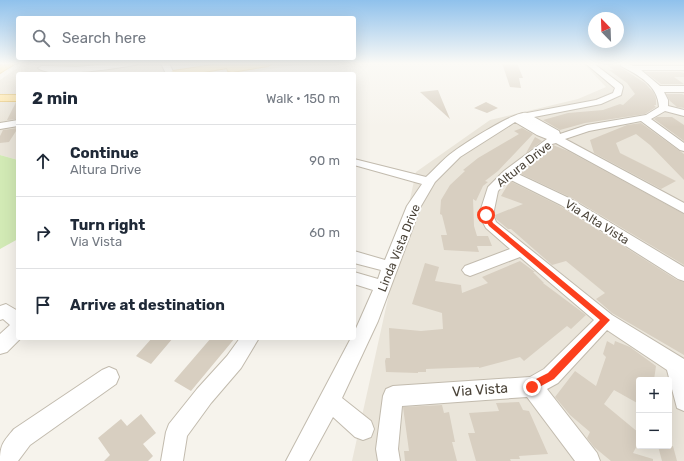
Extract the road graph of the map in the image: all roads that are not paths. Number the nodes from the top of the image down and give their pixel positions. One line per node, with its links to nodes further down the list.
1 (616, 85): 11 (street, Linda Vista Drive)
2 (653, 85): 3 (street)
3 (659, 89): 4 (street); 9 (street)
4 (684, 89)
5 (0, 92): 6 (main road)
6 (16, 92)
7 (0, 98): 8 (main road)
8 (16, 98)
9 (664, 108): 10 (street); 12 (street, Altura Drive)
10 (684, 113)
11 (520, 117): 15 (street); 19 (street, Linda Vista Drive)
12 (643, 118): 15 (street, Altura Drive); 16 (street)
13 (16, 123): 14 (street)
14 (0, 126)
15 (557, 139): 18 (street, Altura Drive); 20 (street)
16 (684, 148)
17 (356, 163): 19 (street)
18 (508, 174): 21 (street, Altura Drive); 25 (street, Via Alta Vista)
19 (429, 182): 23 (street, Linda Vista Drive)
20 (684, 209)
21 (522, 250): 24 (street); 30 (street, Altura Drive)
22 (356, 258): 23 (street)
23 (390, 267): 27 (street, Linda Vista Drive)
24 (470, 270)
25 (684, 275)
26 (356, 279): 27 (street)
27 (383, 287): 37 (street, Linda Vista Drive)
28 (0, 314): 29 (street)
29 (16, 319)
30 (606, 320): 34 (street, Altura Drive); 36 (street, Via Vista)
31 (16, 331): 33 (street)
32 (249, 340): 41 (street)
33 (0, 346)
34 (680, 368): 38 (street, Altura Drive)
35 (109, 378): 40 (street)
36 (532, 387): 43 (street, Via Vista); 44 (street)
37 (330, 401): 39 (street); 42 (street, Linda Vista Drive)
38 (684, 401)
39 (363, 430)
40 (6, 461)
41 (172, 461)
42 (297, 461)
43 (389, 461)
44 (589, 461)

